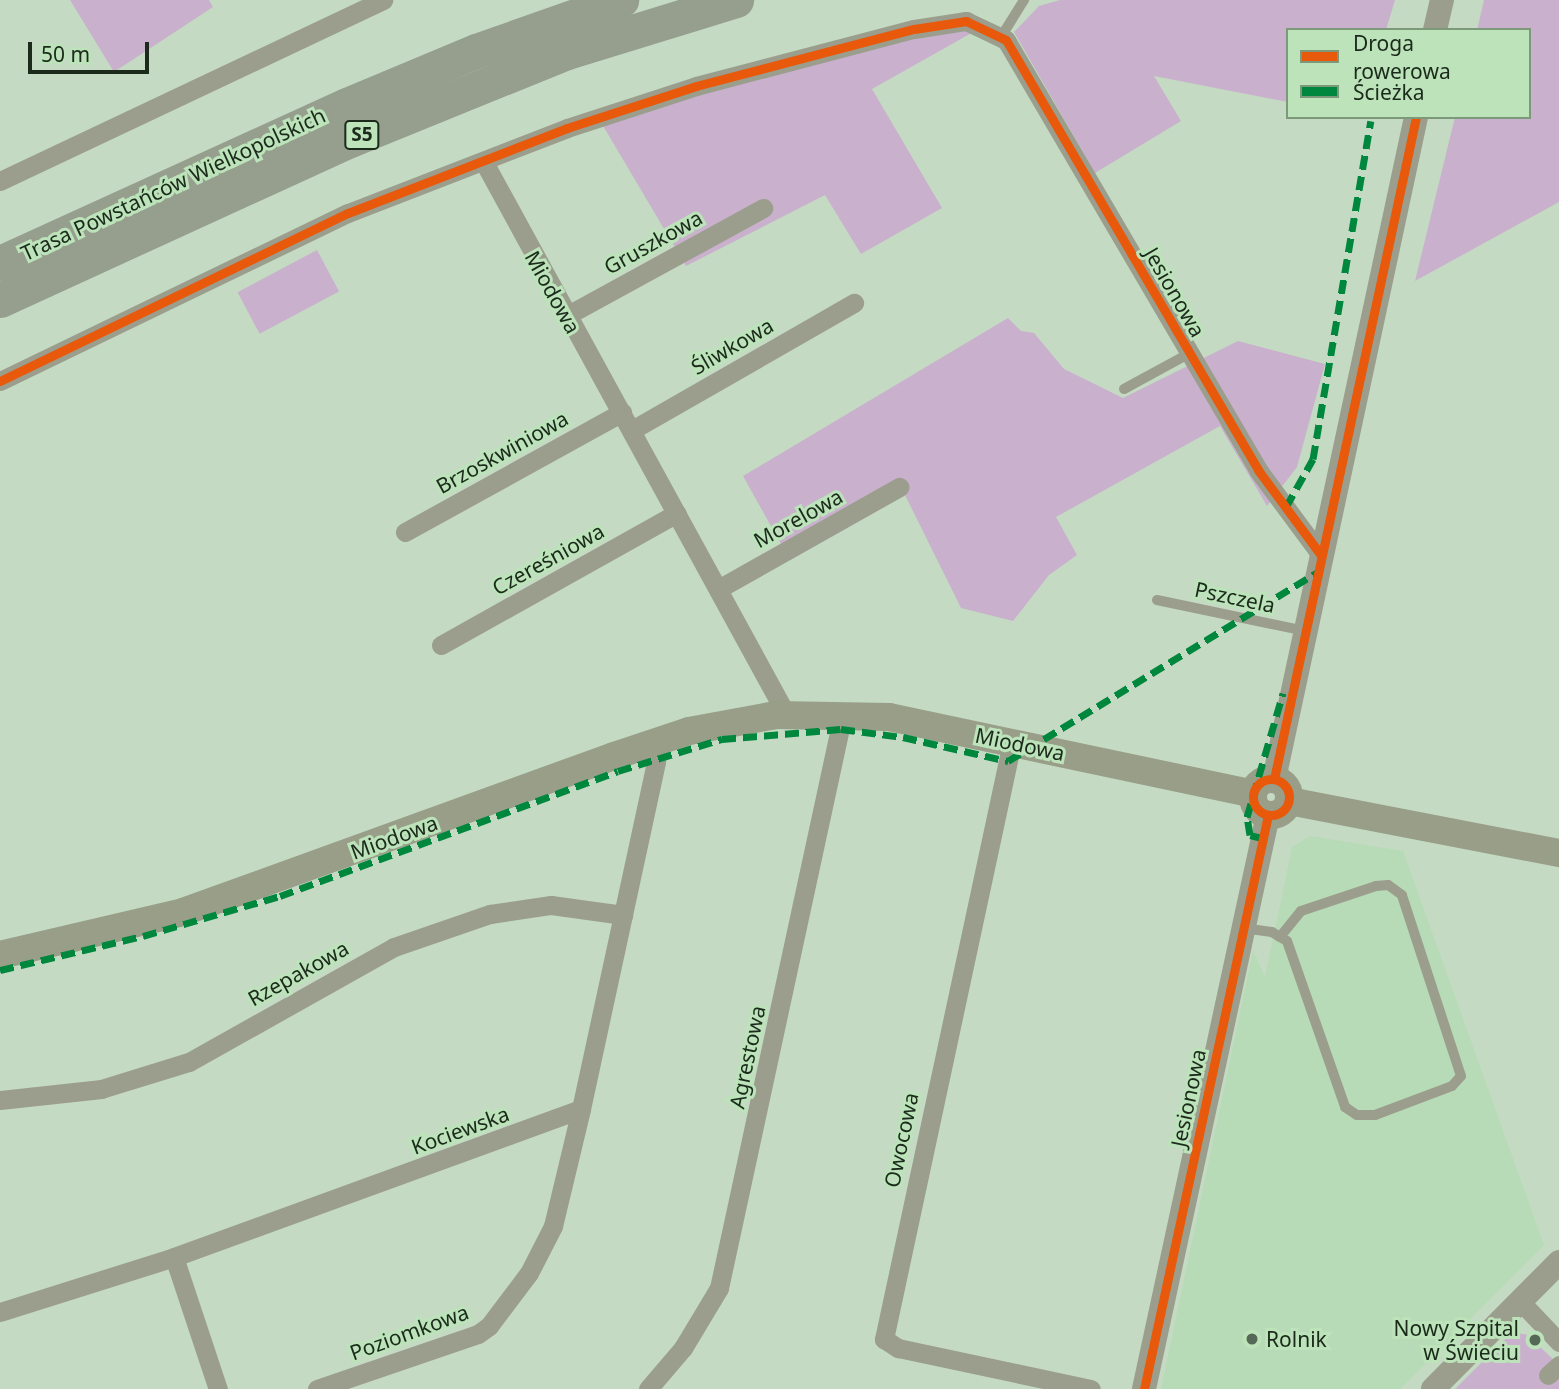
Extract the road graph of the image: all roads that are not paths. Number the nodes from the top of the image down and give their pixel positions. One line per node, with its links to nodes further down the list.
1 (383, 0): 10 (street)
2 (621, 0): 12 (highway, Trasa Powstańców Wielkopolskich / S5)
3 (736, 0): 13 (highway, Trasa Powstańców Wielkopolskich / S5)
4 (1024, 0): 7 (lane)
5 (1442, 0): 6 (street)
6 (1435, 28)
7 (1004, 39): 9 (street); 16 (street, Jesionowa)
8 (1416, 119): 24 (street, Jesionowa)
9 (485, 164): 15 (street, Miodowa); 17 (street)
10 (0, 181)
11 (763, 208): 15 (street, Gruszkowa)
12 (0, 263)
13 (0, 300)
14 (854, 303): 20 (street, Śliwkowa)
15 (566, 316): 19 (street, Miodowa)
16 (1190, 353): 18 (lane); 24 (street, Jesionowa)
17 (0, 381)
18 (1124, 389)
19 (622, 412): 20 (street, Miodowa); 23 (street, Brzoskwiniowa)
20 (632, 430): 22 (street, Miodowa)
21 (899, 488): 25 (street, Morelowa)
22 (677, 513): 25 (street, Miodowa); 28 (street, Czereśniowa)
23 (405, 532)
24 (1321, 555): 27 (street, Jesionowa)
25 (720, 589): 30 (street, Miodowa)
26 (1157, 600): 27 (lane, Pszczela)
27 (1306, 631): 33 (street, Jesionowa)
28 (441, 645)
29 (844, 713): 30 (main road, Miodowa); 31 (main road, Miodowa); 48 (street, Agrestowa)
30 (786, 714): 32 (main road, Miodowa)
31 (1012, 743): 33 (main road, Miodowa); 49 (street, Owocowa)
32 (652, 744): 35 (street); 38 (main road, Miodowa)
33 (1271, 797): 34 (main road, Miodowa); 36 (street, Jesionowa)
34 (1559, 853)
35 (623, 915): 39 (street, Rzepakowa); 40 (street)
36 (1243, 928): 37 (lane); 50 (street, Jesionowa)
37 (1280, 937): 37 (lane)
38 (0, 955)
39 (0, 1100)
40 (580, 1109): 41 (street, Kociewska); 47 (street, Poziomkowa)
41 (174, 1257): 44 (street, Kociewska); 46 (street)
42 (1559, 1262): 43 (street)
43 (1520, 1301): 45 (street); 51 (street)
44 (0, 1312)
45 (1559, 1342)
46 (218, 1389)
47 (317, 1389)
48 (648, 1389)
49 (1091, 1389)
50 (1144, 1389)
51 (1433, 1389)

